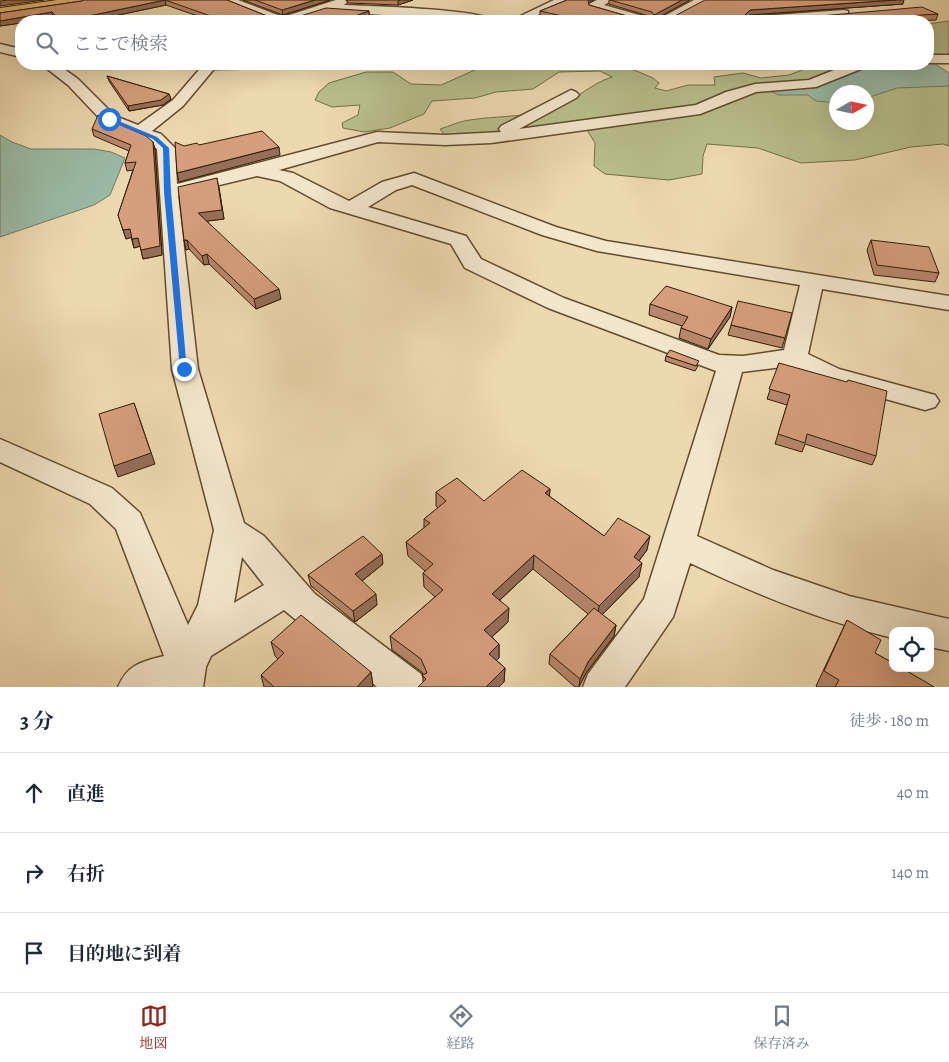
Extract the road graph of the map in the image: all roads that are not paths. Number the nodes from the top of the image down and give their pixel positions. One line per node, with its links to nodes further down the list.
1 (83, 0): 9 (main road)
2 (227, 0): 10 (street)
3 (345, 0): 8 (street)
4 (564, 0): 13 (street)
5 (607, 0): 14 (street)
6 (703, 0): 15 (street)
7 (298, 5): 8 (street)
8 (320, 9): 11 (street); 12 (street)
9 (0, 12)
10 (267, 15)
11 (302, 15)
12 (453, 15)
13 (530, 15)
14 (625, 15)
15 (673, 15)
16 (0, 48): 17 (street)
17 (15, 52)
18 (934, 59): 19 (street)
19 (949, 59)
20 (57, 70): 24 (street)
21 (206, 70): 24 (street)
22 (846, 70): 25 (street)
23 (571, 95): 25 (street)
24 (140, 132): 27 (street)
25 (488, 138): 26 (street)
26 (255, 171): 27 (street); 28 (street)
27 (168, 192): 35 (street)
28 (353, 208): 29 (street); 32 (street)
29 (812, 281): 30 (street); 31 (street)
30 (949, 303)
31 (795, 357): 32 (street); 33 (street)
32 (731, 364): 36 (street)
33 (925, 401)
34 (0, 450): 39 (street)
35 (230, 530): 37 (street); 39 (street)
36 (679, 543): 38 (street); 42 (street)
37 (288, 589): 39 (street); 41 (street)
38 (949, 635)
39 (190, 666): 40 (street)
40 (137, 687)
41 (407, 687)
42 (602, 687)

